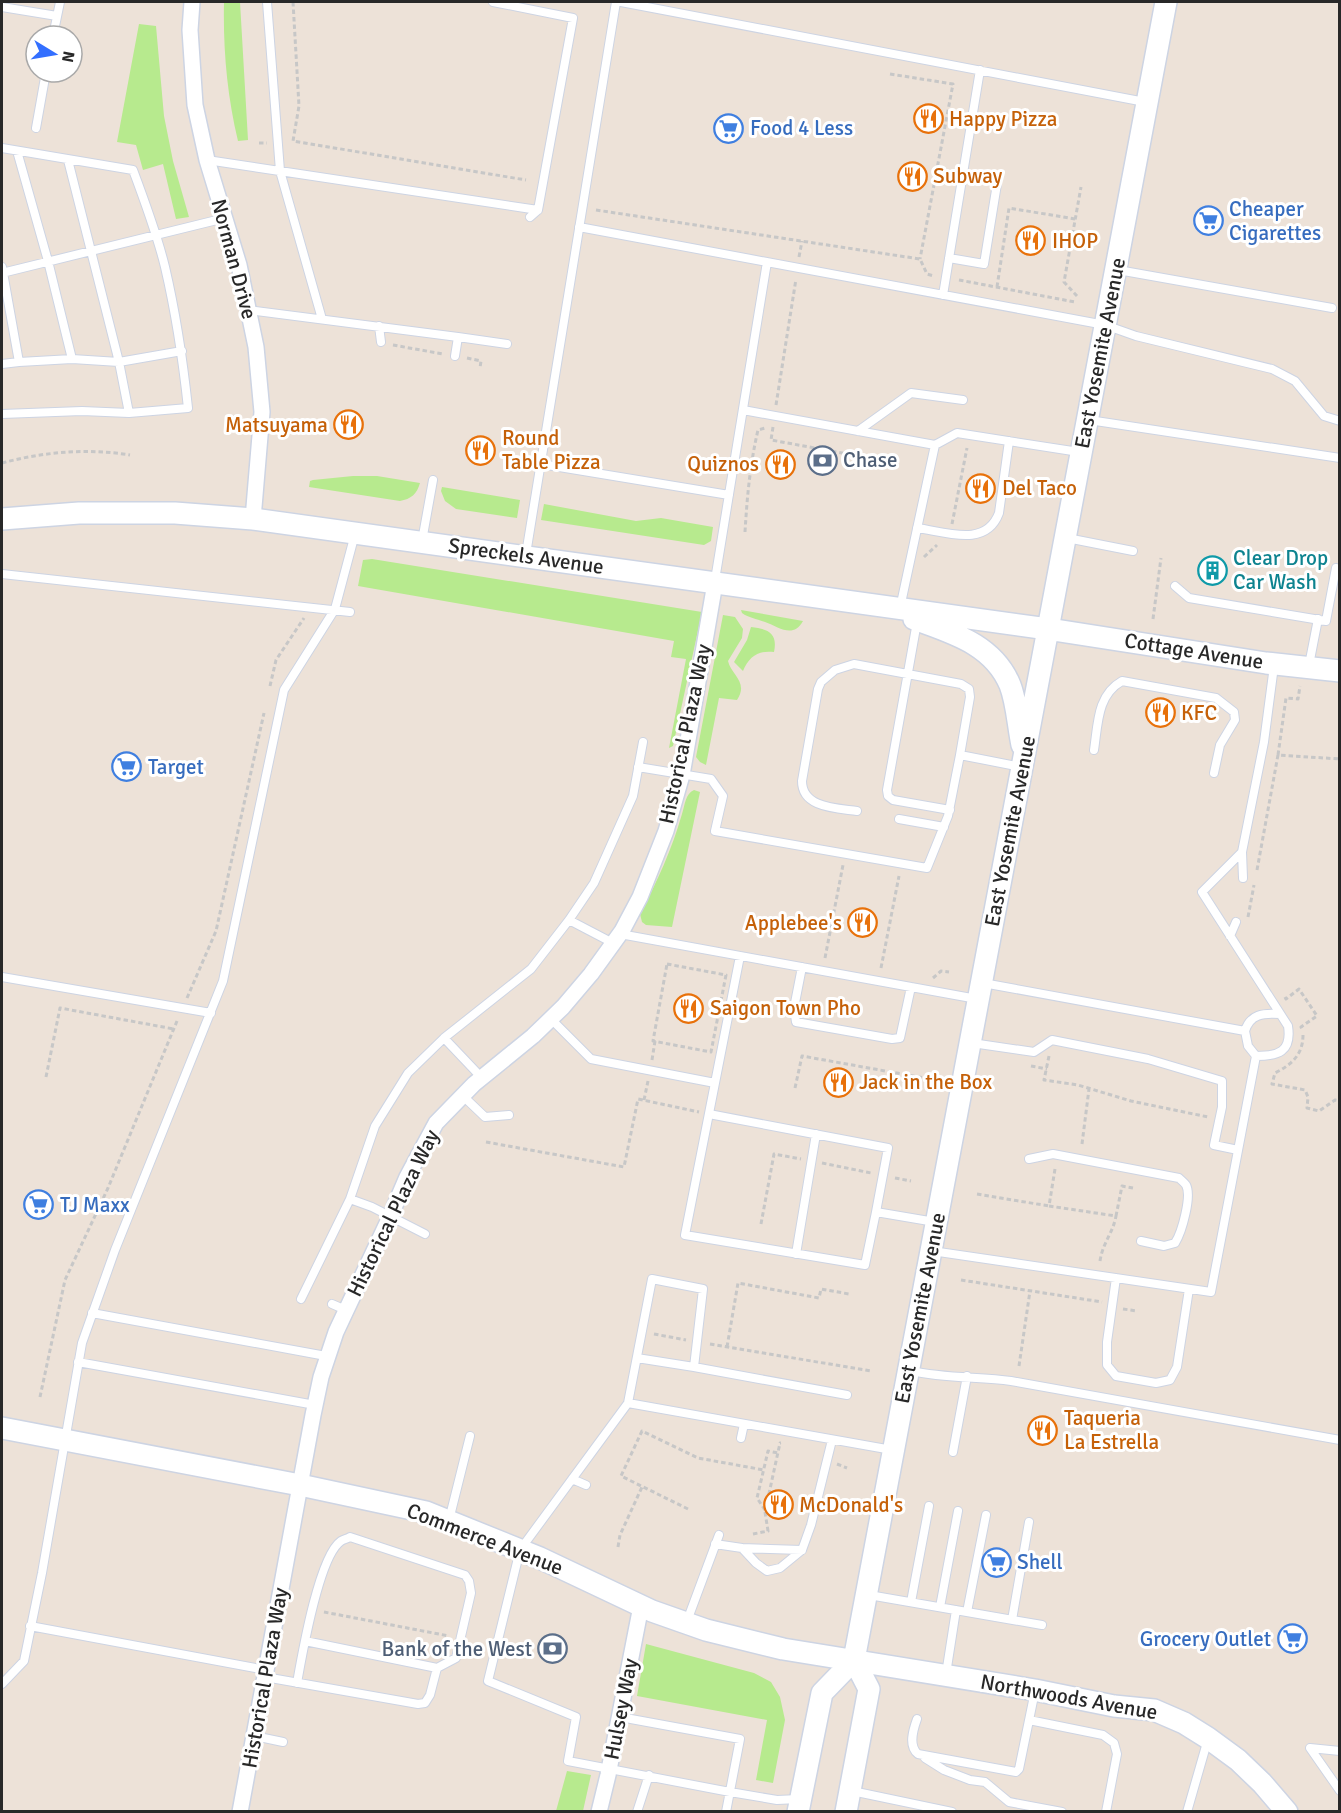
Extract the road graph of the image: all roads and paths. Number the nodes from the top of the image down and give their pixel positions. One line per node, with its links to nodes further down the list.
1 (60, 2): 10 (lane)
2 (192, 2): 20 (street, Norman Drive)
3 (267, 2): 21 (lane)
4 (293, 2): 22 (path)
5 (493, 2): 25 (lane)
6 (615, 2): 30 (lane)
7 (621, 2): 12 (lane)
8 (1166, 2): 15 (street, East Yosemite Avenue)
9 (2, 7): 10 (lane)
10 (57, 16): 11 (lane)
11 (55, 24)
12 (980, 70): 15 (lane); 34 (lane)
13 (890, 74): 35 (path)
14 (44, 84): 16 (lane)
15 (1147, 102): 40 (street, East Yosemite Avenue)
16 (36, 128)
17 (2, 148): 18 (lane)
18 (17, 151): 19 (lane); 36 (lane)
19 (68, 160): 31 (lane); 33 (lane)
20 (207, 160): 21 (lane); 28 (street, Norman Drive)
21 (280, 171): 25 (lane); 48 (lane)
22 (526, 180)
23 (997, 184): 34 (lane)
24 (1081, 187): 29 (path)
25 (538, 210): 27 (lane)
26 (596, 210): 32 (path)
27 (530, 217)
28 (225, 218): 31 (lane); 47 (street, Norman Drive)
29 (1075, 219): 42 (path); 44 (path)
30 (579, 227): 37 (lane); 78 (lane)
31 (156, 235): 33 (lane); 54 (lane)
32 (802, 241): 35 (path); 38 (path)
33 (92, 250): 36 (lane); 58 (lane)
34 (950, 258): 41 (lane)
35 (920, 259): 41 (path)
36 (48, 261): 39 (lane); 56 (lane)
37 (767, 262): 38 (lane); 62 (lane)
38 (798, 268): 43 (lane); 65 (path)
39 (2, 270): 57 (lane)
40 (1115, 270): 46 (lane); 49 (street, East Yosemite Avenue)
41 (946, 278): 42 (path); 43 (lane)
42 (997, 287): 45 (path)
43 (943, 295): 49 (lane)
44 (1077, 297)
45 (1075, 302)
46 (1332, 308)
47 (248, 309): 48 (lane); 82 (street, Norman Drive)
48 (322, 319): 50 (lane)
49 (1105, 325): 66 (street, East Yosemite Avenue); 67 (lane)
50 (379, 326): 51 (lane); 52 (lane)
51 (458, 337): 53 (lane); 55 (lane)
52 (381, 342): 55 (path)
53 (507, 344)
54 (182, 351): 58 (lane); 63 (lane)
55 (455, 356): 60 (path)
56 (72, 359): 57 (lane); 58 (lane)
57 (19, 362): 59 (lane)
58 (119, 362): 63 (lane)
59 (2, 364)
60 (480, 368)
61 (963, 400): 69 (lane)
62 (743, 410): 65 (lane); 80 (lane)
63 (129, 413): 64 (lane)
64 (2, 414)
65 (774, 416): 68 (path); 69 (lane)
66 (1087, 420): 73 (street, East Yosemite Avenue); 75 (lane)
67 (1340, 421)
68 (772, 428): 76 (path); 84 (path)
69 (858, 431): 71 (lane)
70 (1009, 441): 71 (lane); 73 (lane); 86 (lane)
71 (935, 445): 83 (lane)
72 (977, 449): 86 (path)
73 (1081, 452): 87 (street, East Yosemite Avenue)
74 (130, 455): 77 (path)
75 (1340, 458)
76 (886, 461)
77 (2, 463)
78 (541, 464): 80 (lane); 90 (lane)
79 (433, 480): 88 (lane)
80 (729, 495): 95 (lane)
81 (2, 519): 82 (street, Spreckels Avenue)
82 (253, 519): 85 (street, Spreckels Avenue)
83 (917, 528): 86 (lane); 99 (lane)
84 (745, 532)
85 (355, 533): 88 (street, Spreckels Avenue); 97 (lane)
86 (951, 533): 91 (path)
87 (1065, 538): 89 (lane); 102 (street, East Yosemite Avenue)
88 (422, 542): 90 (street, Spreckels Avenue)
89 (1133, 551)
90 (526, 556): 95 (street, Spreckels Avenue)
91 (923, 558)
92 (1161, 558): 100 (path)
93 (1336, 568): 101 (lane)
94 (2, 574): 97 (lane)
95 (715, 583): 99 (street, Spreckels Avenue); 115 (street, Historical Plaza Way)
96 (1175, 586): 101 (lane)
97 (335, 609): 98 (lane); 138 (lane)
98 (350, 612)
99 (908, 614): 102 (street); 105 (lane); 112 (street)
100 (1152, 619)
101 (1318, 619): 106 (lane)
102 (1048, 629): 103 (street, Cottage Avenue); 112 (street, East Yosemite Avenue)
103 (1274, 664): 106 (street, Cottage Avenue); 120 (lane)
104 (1340, 671): 106 (street, Cottage Avenue)
105 (908, 675): 109 (lane); 116 (lane); 117 (lane)
106 (1304, 677): 110 (path)
107 (643, 742): 113 (lane)
108 (1094, 750): 114 (lane)
109 (960, 755): 112 (lane); 116 (lane)
110 (1278, 755): 111 (path); 126 (path)
111 (1340, 759)
112 (1023, 762): 137 (street, East Yosemite Avenue)
113 (638, 767): 115 (lane); 124 (lane)
114 (1214, 773)
115 (682, 775): 119 (lane); 128 (street, Historical Plaza Way)
116 (950, 810): 119 (lane)
117 (857, 812)
118 (899, 819): 119 (lane)
119 (944, 827)
120 (1242, 852): 123 (lane); 127 (lane)
121 (843, 865): 130 (path)
122 (899, 876): 132 (path)
123 (1243, 878)
124 (569, 920): 128 (lane); 143 (lane)
125 (1236, 922): 127 (lane)
126 (1246, 926)
127 (1230, 936): 139 (lane)
128 (616, 939): 129 (lane); 140 (street, Historical Plaza Way)
129 (740, 956): 131 (lane); 150 (lane)
130 (825, 958)
131 (802, 968): 135 (lane); 135 (lane)
132 (880, 968)
133 (726, 975): 133 (path)
134 (2, 977): 138 (lane)
135 (912, 987): 137 (lane)
136 (1280, 990): 154 (path)
137 (980, 991): 142 (lane); 144 (street, East Yosemite Avenue)
138 (211, 1013): 185 (lane)
139 (1280, 1014): 142 (lane); 146 (lane)
140 (551, 1019): 148 (street, Historical Plaza Way); 150 (lane)
141 (174, 1029): 147 (path)
142 (1245, 1031): 146 (lane)
143 (444, 1038): 148 (lane); 166 (lane)
144 (970, 1043): 145 (lane); 171 (street, East Yosemite Avenue)
145 (1052, 1044): 152 (path); 161 (lane)
146 (1256, 1056): 161 (lane)
147 (46, 1077)
148 (482, 1078): 153 (street, Historical Plaza Way)
149 (930, 1079): 151 (path)
150 (715, 1083): 155 (lane)
151 (795, 1088)
152 (1089, 1089): 157 (path); 160 (path)
153 (463, 1096): 156 (lane); 170 (street, Historical Plaza Way)
154 (1340, 1101)
155 (705, 1113): 158 (lane); 159 (path); 175 (lane)
156 (509, 1115)
157 (1210, 1118)
158 (816, 1134): 168 (lane); 175 (lane)
159 (486, 1142)
160 (1082, 1144)
161 (1238, 1149): 179 (lane)
162 (1029, 1159): 173 (lane)
163 (1055, 1169): 167 (path)
164 (1133, 1188): 169 (path)
165 (977, 1194): 167 (path)
166 (350, 1199): 170 (lane); 182 (lane)
167 (1049, 1206): 169 (path)
168 (876, 1212): 171 (lane); 175 (lane)
169 (1116, 1216): 176 (path)
170 (390, 1217): 172 (lane); 189 (street, Historical Plaza Way)
171 (936, 1222): 174 (street, East Yosemite Avenue)
172 (425, 1234)
173 (1141, 1241)
174 (931, 1251): 177 (lane); 195 (street, East Yosemite Avenue)
175 (796, 1254)
176 (1100, 1261)
177 (1116, 1278): 179 (lane); 183 (lane)
178 (962, 1280): 180 (path)
179 (1189, 1288): 183 (lane)
180 (1030, 1291): 183 (path); 192 (path)
181 (849, 1294): 188 (path)
182 (301, 1299)
183 (1112, 1307): 184 (path)
184 (1137, 1311)
185 (92, 1313): 189 (lane); 191 (lane)
186 (642, 1332): 187 (path); 187 (lane); 190 (lane)
187 (698, 1342): 188 (path); 193 (lane)
188 (727, 1347): 194 (path)
189 (327, 1356): 199 (street, Historical Plaza Way)
190 (637, 1358): 193 (lane); 198 (lane)
191 (78, 1362): 199 (lane); 204 (lane)
192 (1019, 1366)
193 (694, 1367): 197 (lane)
194 (871, 1371)
195 (909, 1371): 196 (lane); 208 (street, East Yosemite Avenue)
196 (967, 1376): 206 (lane); 209 (lane)
197 (847, 1395)
198 (628, 1403): 200 (lane); 214 (lane)
199 (315, 1405): 215 (street, Historical Plaza Way)
200 (744, 1424): 203 (lane); 205 (lane)
201 (2, 1428): 204 (street, Commerce Avenue)
202 (470, 1436): 225 (lane)
203 (741, 1438)
204 (65, 1439): 215 (street, Commerce Avenue); 244 (lane)
205 (832, 1440): 208 (lane); 211 (lane)
206 (1340, 1440)
207 (789, 1444): 210 (path)
208 (894, 1450): 234 (street, East Yosemite Avenue)
209 (953, 1452)
210 (778, 1453): 213 (path); 219 (path)
211 (827, 1461): 212 (path); 233 (lane)
212 (847, 1468)
213 (764, 1470): 217 (path); 218 (path)
214 (573, 1479): 216 (lane); 232 (lane)
215 (300, 1485): 225 (street, Commerce Avenue); 249 (street, Historical Plaza Way)
216 (585, 1485)
217 (642, 1487): 221 (path); 230 (path)
218 (760, 1487): 219 (path); 222 (path)
219 (770, 1489): 222 (path)
220 (929, 1506): 235 (lane)
221 (688, 1509)
222 (765, 1510): 228 (path)
223 (958, 1510): 237 (lane)
224 (986, 1515): 240 (lane)
225 (449, 1521): 232 (street, Commerce Avenue)
226 (1029, 1522): 241 (lane)
227 (719, 1535): 229 (lane)
228 (748, 1536)
229 (716, 1544): 231 (lane); 242 (lane)
230 (618, 1546)
231 (742, 1548): 233 (lane); 233 (lane)
232 (520, 1550): 236 (street, Commerce Avenue); 262 (lane)
233 (802, 1550)
234 (867, 1594): 235 (lane); 247 (street, East Yosemite Avenue)
235 (911, 1602): 237 (lane)
236 (641, 1606): 242 (street, Commerce Avenue); 254 (street, Hulsey Way)
237 (940, 1607): 239 (lane)
238 (311, 1610): 245 (path); 246 (lane); 248 (lane)
239 (956, 1610): 240 (lane); 250 (lane)
240 (967, 1612): 241 (lane)
241 (1012, 1620): 243 (lane)
242 (686, 1623): 247 (street, Commerce Avenue)
243 (1042, 1625)
244 (30, 1626): 249 (lane); 252 (lane)
245 (449, 1636)
246 (305, 1641): 248 (lane); 251 (lane)
247 (854, 1660): 250 (street, Northwoods Avenue); 264 (street); 267 (street)
248 (436, 1668): 251 (lane)
249 (265, 1674): 251 (lane); 257 (street, Historical Plaza Way)
250 (946, 1675): 253 (street, Northwoods Avenue)
251 (297, 1683)
252 (2, 1684)
253 (1035, 1690): 256 (lane); 258 (street, Northwoods Avenue)
254 (620, 1717): 262 (street, Hulsey Way); 266 (lane)
255 (917, 1719): 261 (lane)
256 (1029, 1720): 261 (lane); 275 (lane)
257 (254, 1736): 259 (lane); 268 (street, Historical Plaza Way)
258 (1208, 1738): 276 (lane); 277 (street, Northwoods Avenue)
259 (283, 1743)
260 (1340, 1751): 265 (lane)
261 (922, 1755): 274 (lane)
262 (609, 1768): 263 (lane); 269 (street, Hulsey Way)
263 (649, 1775): 266 (lane); 270 (lane)
264 (850, 1791): 272 (street); 273 (lane)
265 (1340, 1791)
266 (730, 1792): 267 (lane); 271 (lane)
267 (799, 1805)
268 (240, 1812)
269 (599, 1812)
270 (637, 1812)
271 (726, 1812)
272 (846, 1812)
273 (952, 1812)
274 (1062, 1812)
275 (1106, 1812)
276 (1187, 1812)
277 (1287, 1812)

